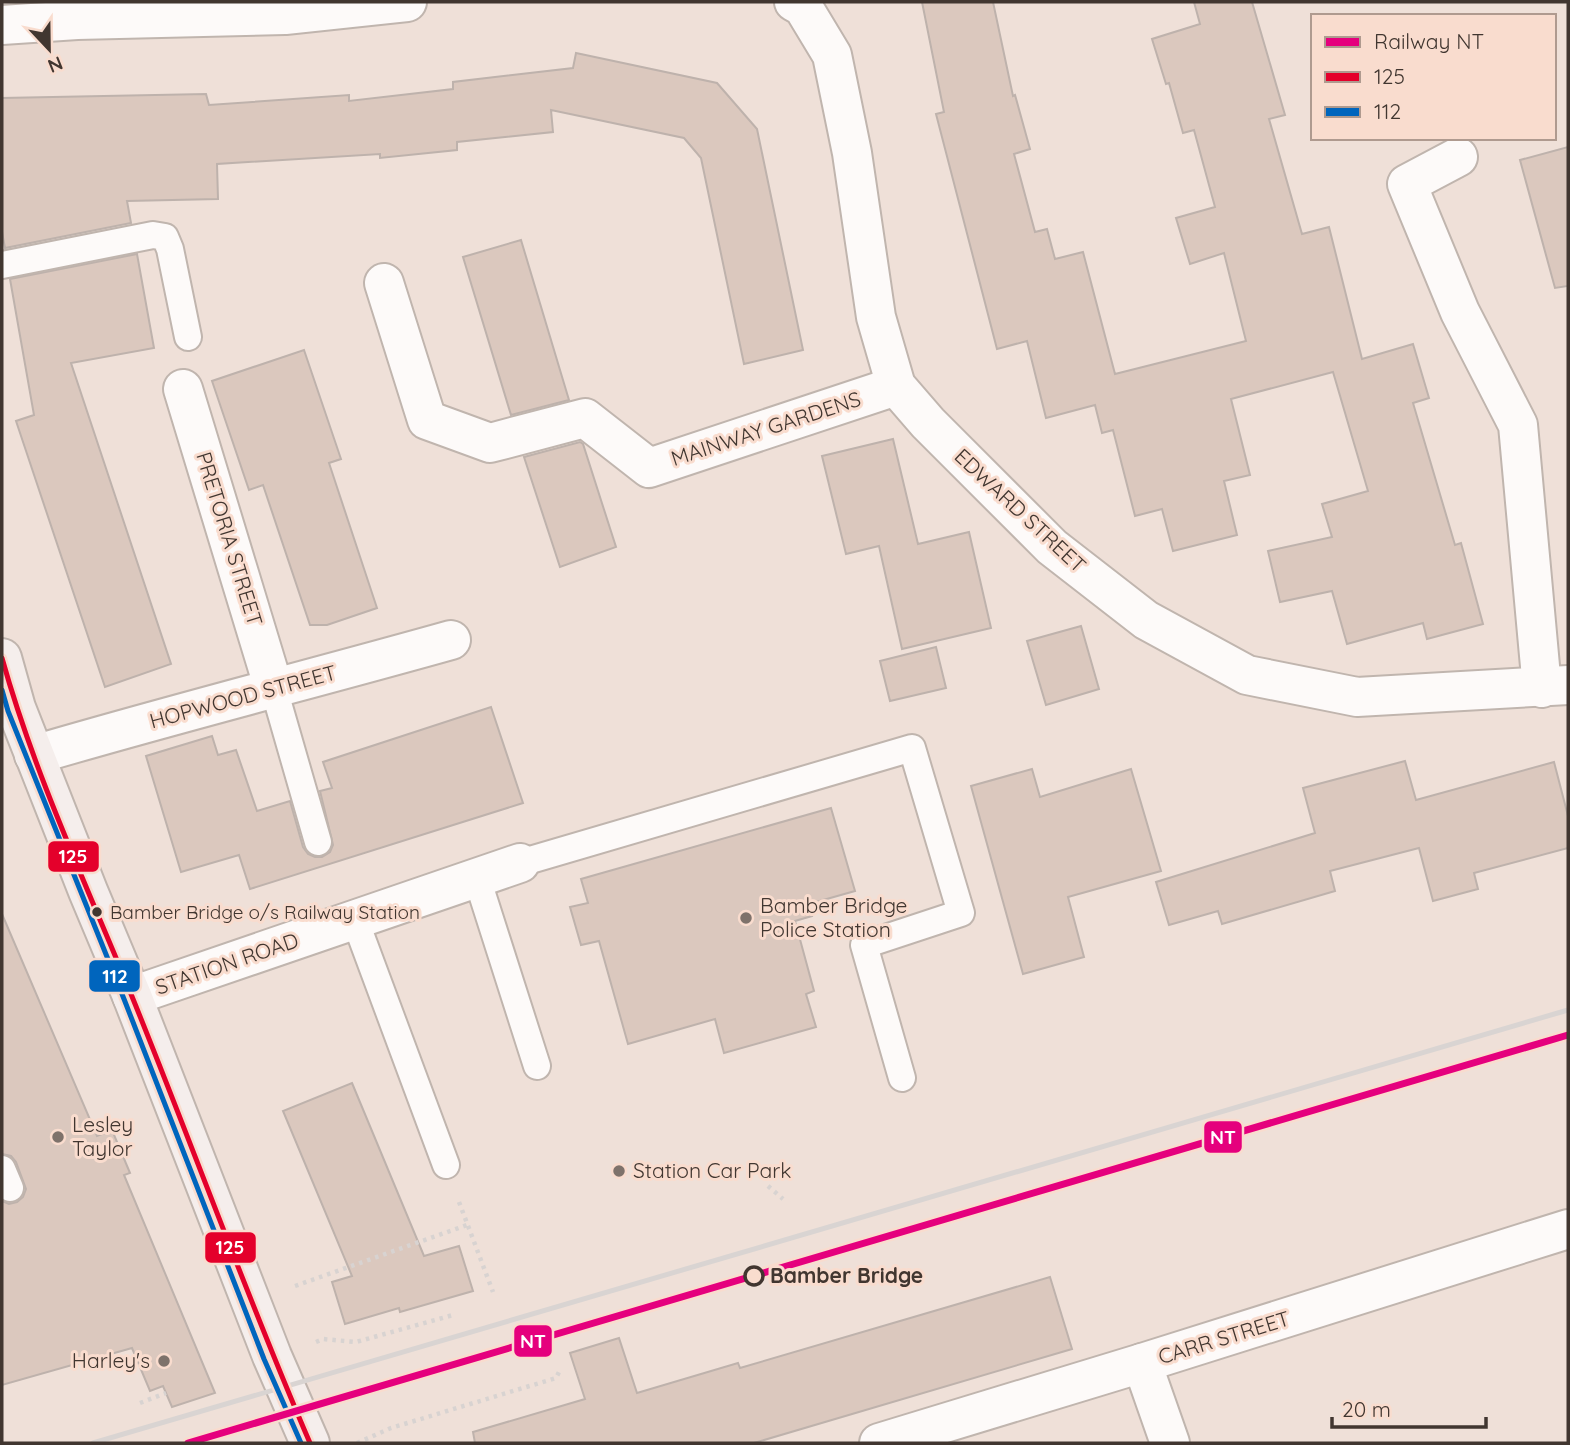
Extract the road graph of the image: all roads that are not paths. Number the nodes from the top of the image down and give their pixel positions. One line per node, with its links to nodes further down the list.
1 (407, 2): 3 (street)
2 (794, 2): 9 (street, EDWARD STREET)
3 (77, 11): 4 (street)
4 (2, 25)
5 (1458, 157): 13 (street, EDWARD STREET)
6 (2, 265): 8 (lane)
7 (384, 283): 9 (street, MAINWAY GARDENS)
8 (188, 337)
9 (896, 386): 13 (street, EDWARD STREET)
10 (183, 389): 14 (street, PRETORIA STREET)
11 (451, 640): 14 (street, HOPWOOD STREET)
12 (2, 658): 15 (main road, STATION ROAD)
13 (1555, 687)
14 (274, 689): 16 (street, HOPWOOD STREET); 17 (lane)
15 (9, 710): 16 (main road, STATION ROAD)
16 (34, 755): 21 (main road, STATION ROAD)
17 (318, 842)
18 (520, 863): 19 (street, STATION ROAD); 23 (lane)
19 (477, 878): 20 (street, STATION ROAD); 22 (lane)
20 (355, 920): 21 (street, STATION ROAD); 24 (lane)
21 (132, 996): 27 (main road, STATION ROAD)
22 (537, 1066)
23 (902, 1078)
24 (446, 1165)
25 (1568, 1229): 26 (street, CARR STREET)
26 (1142, 1363): 28 (street, CARR STREET); 29 (street)
27 (310, 1443)
28 (878, 1443)
29 (1170, 1443)

